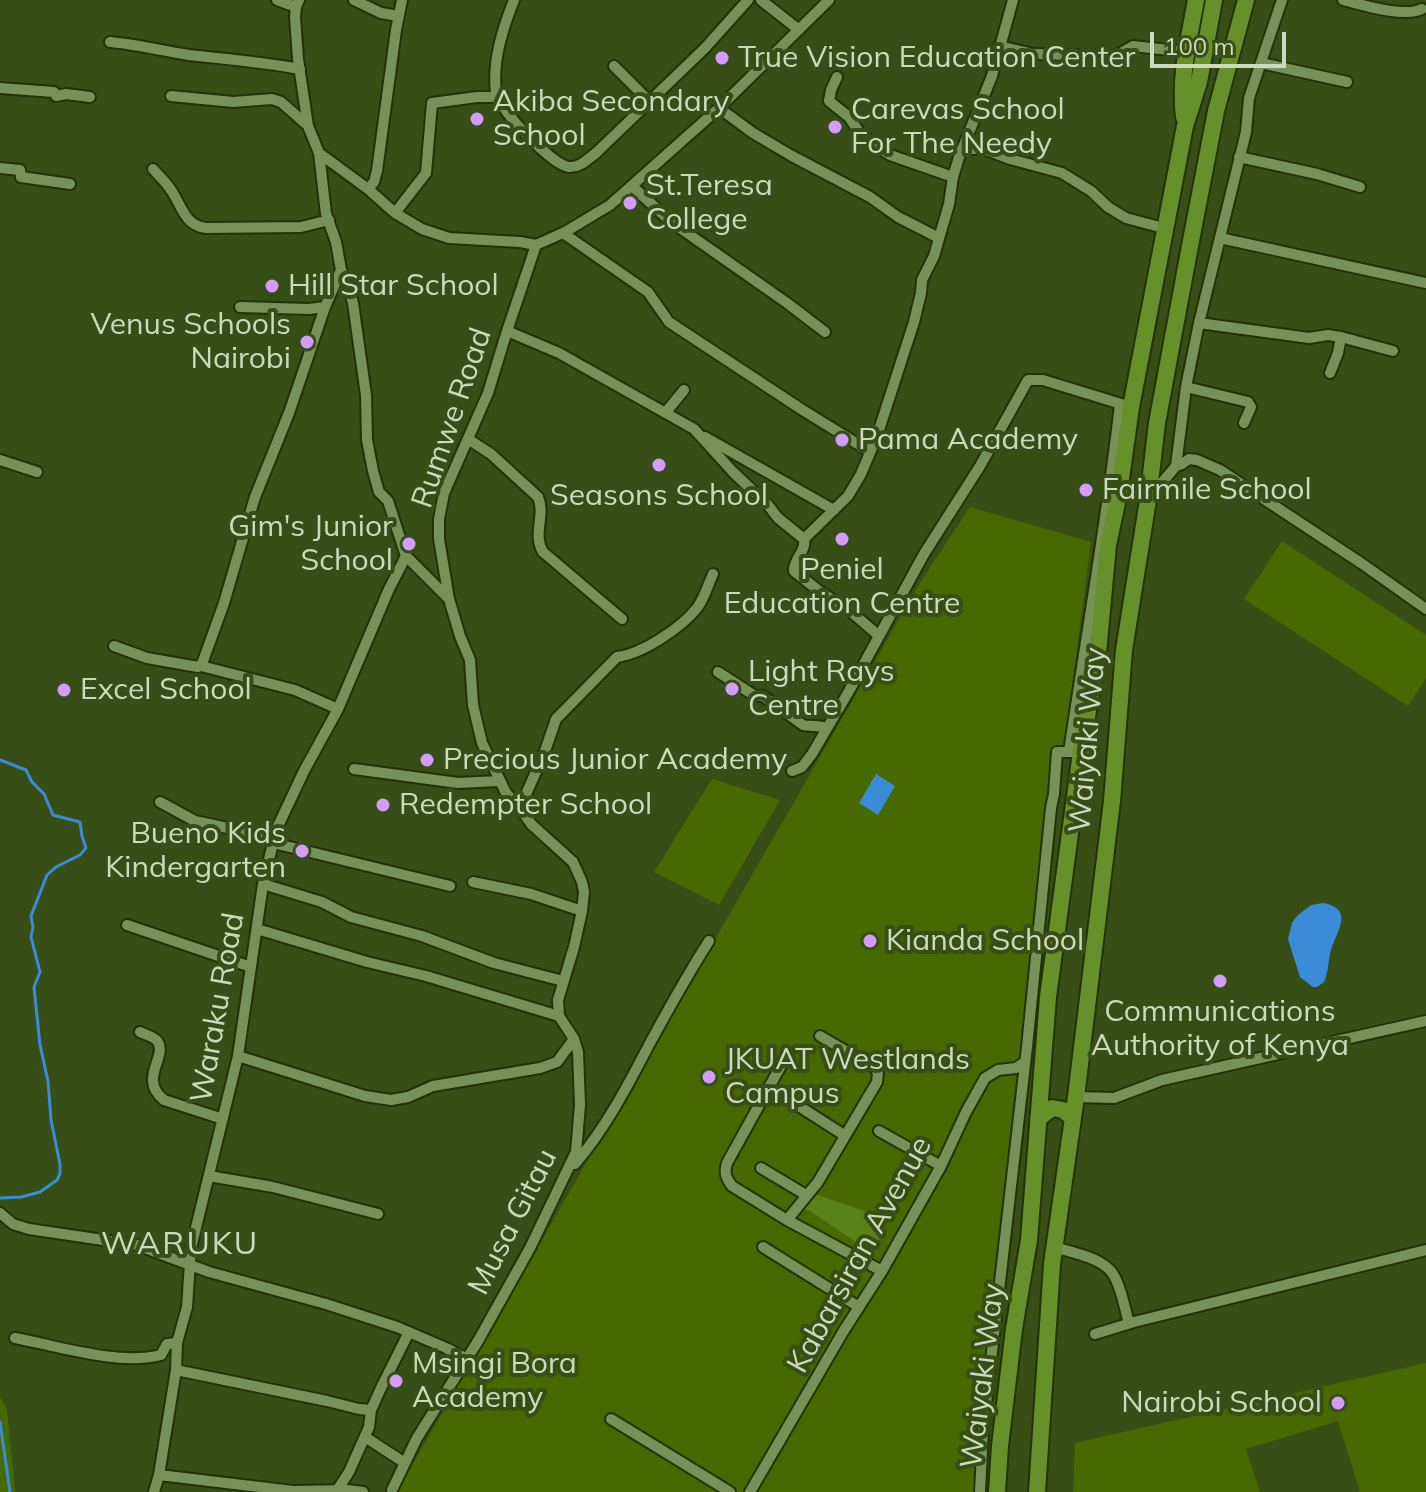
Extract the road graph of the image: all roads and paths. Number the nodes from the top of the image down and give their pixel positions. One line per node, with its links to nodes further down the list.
1 (277, 0): 14 (street)
2 (354, 0): 16 (street)
3 (402, 0): 16 (street)
4 (514, 0): 29 (street)
5 (748, 0): 30 (street)
6 (761, 0): 17 (street)
7 (829, 0): 17 (street)
8 (1013, 0): 19 (street)
9 (1196, 0): 20 (highway, Waiyaki Way)
10 (1214, 0): 33 (highway, Waiyaki Way)
11 (1246, 0): 72 (highway, Waiyaki Way)
12 (1282, 0): 21 (street)
13 (1343, 0): 15 (street)
14 (298, 4): 23 (street)
15 (1422, 9)
16 (398, 16): 43 (street)
17 (799, 30): 31 (street)
18 (110, 42): 23 (street)
19 (999, 46): 20 (street); 34 (street)
20 (1187, 52): 33 (highway, Waiyaki Way)
21 (1261, 63): 25 (street); 36 (street)
22 (614, 66): 30 (street)
23 (300, 69): 32 (street)
24 (837, 77): 39 (street)
25 (1347, 82)
26 (0, 88): 28 (street)
27 (171, 96): 32 (street)
28 (90, 97)
29 (497, 97): 30 (street); 44 (street)
30 (650, 102)
31 (719, 108): 41 (street); 48 (street)
32 (308, 126): 35 (street)
33 (1185, 126): 46 (highway, Waiyaki Way)
34 (962, 149): 39 (street); 46 (street)
35 (319, 153): 43 (street); 45 (street)
36 (1239, 157): 42 (street); 49 (street)
37 (0, 168): 40 (street)
38 (153, 169): 45 (street)
39 (953, 177): 48 (street)
40 (70, 184)
41 (632, 186): 47 (street); 57 (street)
42 (1360, 187)
43 (368, 189): 44 (street)
44 (395, 213): 50 (street)
45 (329, 220): 51 (street)
46 (1167, 229): 63 (highway, Waiyaki Way)
47 (563, 233): 50 (street); 68 (street)
48 (939, 238): 68 (street)
49 (1220, 238): 52 (street); 55 (street)
50 (536, 245): 56 (street, Rumwe Road)
51 (341, 270): 54 (street); 75 (street)
52 (1426, 283)
53 (240, 307): 54 (street)
54 (325, 307): 82 (street)
55 (1199, 323): 58 (street); 61 (street)
56 (507, 331): 64 (street); 67 (street, Rumwe Road)
57 (825, 332)
58 (1341, 337): 59 (street); 60 (street)
59 (1393, 351)
60 (1330, 373)
61 (1186, 387): 65 (street); 70 (street)
62 (684, 390): 64 (street)
63 (1126, 406): 80 (street); 86 (highway, Waiyaki Way)
64 (666, 412): 66 (street)
65 (1244, 423)
66 (699, 434): 73 (street); 74 (street)
67 (468, 439): 77 (street, Rumwe Road); 79 (street)
68 (869, 451): 73 (street)
69 (0, 460): 71 (street)
70 (1176, 466): 72 (street); 78 (street)
71 (37, 472)
72 (1148, 500): 110 (highway, Waiyaki Way)
73 (834, 510): 74 (street)
74 (804, 539): 80 (street)
75 (406, 556): 77 (street); 84 (street, Waraku Road)
76 (713, 574): 91 (street)
77 (449, 599): 89 (street, Rumwe Road)
78 (1426, 609)
79 (622, 619)
80 (878, 635): 85 (street)
81 (114, 646): 82 (street)
82 (201, 666): 84 (street)
83 (718, 672): 85 (street)
84 (338, 709): 92 (street, Waraku Road)
85 (826, 728): 88 (street)
86 (1075, 752): 109 (highway, Waiyaki Way); 109 (street)
87 (354, 769): 89 (street)
88 (792, 771)
89 (499, 781): 91 (street, Rumwe Road)
90 (160, 802): 92 (street)
91 (520, 808): 96 (street)
92 (273, 843): 94 (street, Waraku Road); 95 (street)
93 (473, 882): 96 (street)
94 (263, 884): 98 (street, Waraku Road); 101 (street)
95 (450, 886)
96 (582, 911): 101 (street)
97 (127, 925): 100 (street)
98 (257, 929): 100 (street, Waraku Road); 102 (street)
99 (709, 941): 119 (street)
100 (251, 967): 108 (street, Waraku Road)
101 (563, 981): 102 (street)
102 (559, 1016): 106 (street, Musa Gitau)
103 (1426, 1021): 110 (street)
104 (140, 1032): 113 (street)
105 (820, 1036): 116 (street)
106 (574, 1039): 108 (street); 119 (street, Musa Gitau)
107 (788, 1053): 124 (street)
108 (238, 1056): 113 (street, Waraku Road)
109 (1034, 1063): 114 (highway, Waiyaki Way); 117 (street, Kabarsiran Avenue); 150 (street)
110 (1076, 1097): 112 (highway, Waiyaki Way)
111 (791, 1101): 116 (street)
112 (1073, 1118): 114 (highway); 126 (highway, Waiyaki Way)
113 (223, 1119): 120 (street, Waraku Road)
114 (1038, 1119): 128 (highway, Waiyaki Way)
115 (879, 1131): 117 (street)
116 (844, 1135): 121 (street)
117 (941, 1166): 130 (street, Kabarsiran Avenue)
118 (761, 1168): 121 (street)
119 (568, 1172): 137 (street, Musa Gitau)
120 (209, 1176): 123 (street); 129 (street, Waraku Road)
121 (806, 1195): 124 (street)
122 (1, 1214): 129 (street)
123 (378, 1214)
124 (787, 1220): 130 (street)
125 (763, 1247): 131 (street)
126 (1054, 1250): 128 (highway); 132 (street); 152 (highway, Waiyaki Way)
127 (1426, 1250): 132 (street)
128 (1027, 1251): 151 (highway, Waiyaki Way)
129 (191, 1264): 133 (street); 136 (street, Waraku Road)
130 (882, 1271): 131 (street, Kabarsiran Avenue)
131 (859, 1307): 149 (street, Kabarsiran Avenue)
132 (1129, 1323): 134 (street)
133 (409, 1332): 137 (street); 139 (street)
134 (1095, 1334)
135 (15, 1338): 136 (street)
136 (177, 1343): 138 (street, Waraku Road)
137 (467, 1359): 142 (street, Musa Gitau)
138 (176, 1370): 139 (street); 143 (street, Waraku Road)
139 (371, 1410): 141 (street)
140 (611, 1419): 148 (street)
141 (365, 1437): 142 (street); 144 (street)
142 (405, 1463): 145 (street, Musa Gitau)
143 (159, 1475): 144 (street); 146 (street, Waraku Road)
144 (336, 1491): 147 (street)
145 (392, 1491)
146 (154, 1492)
147 (363, 1492)
148 (730, 1492)
149 (750, 1492)
150 (980, 1492)
151 (997, 1492)
152 (1037, 1492)

